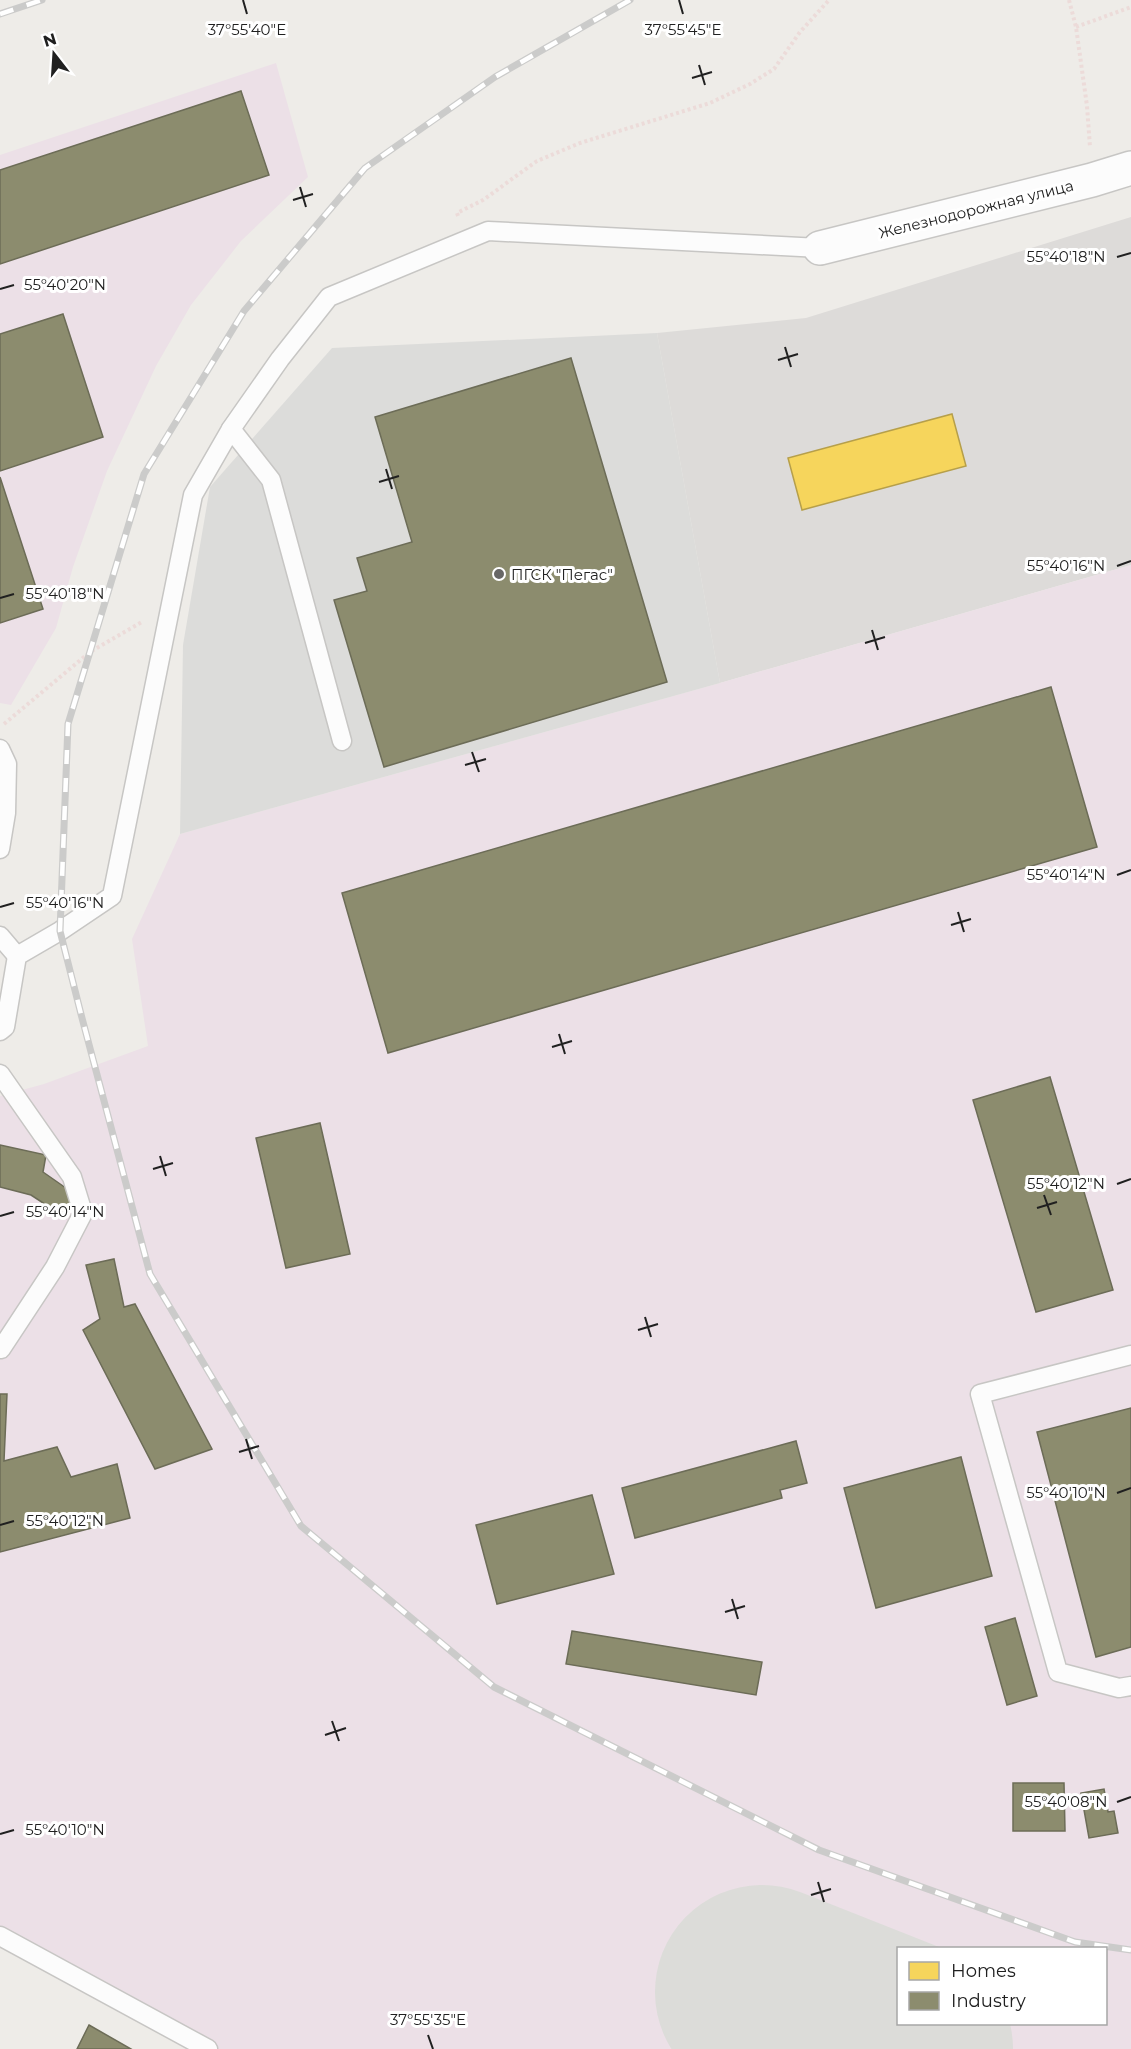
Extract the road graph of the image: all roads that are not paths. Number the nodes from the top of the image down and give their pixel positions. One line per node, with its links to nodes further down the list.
1 (1131, 168): 2 (street, Железнодорожная улица)
2 (820, 248): 3 (lane)
3 (231, 429): 4 (lane); 8 (lane)
4 (342, 741)
5 (0, 749): 6 (lane)
6 (0, 849)
7 (0, 936): 8 (lane)
8 (9, 956): 9 (lane)
9 (0, 1031)
10 (0, 1074): 11 (lane)
11 (1, 1349)
12 (1131, 1355): 13 (lane)
13 (1131, 1686)
14 (0, 1936): 15 (lane)
15 (208, 2049)

